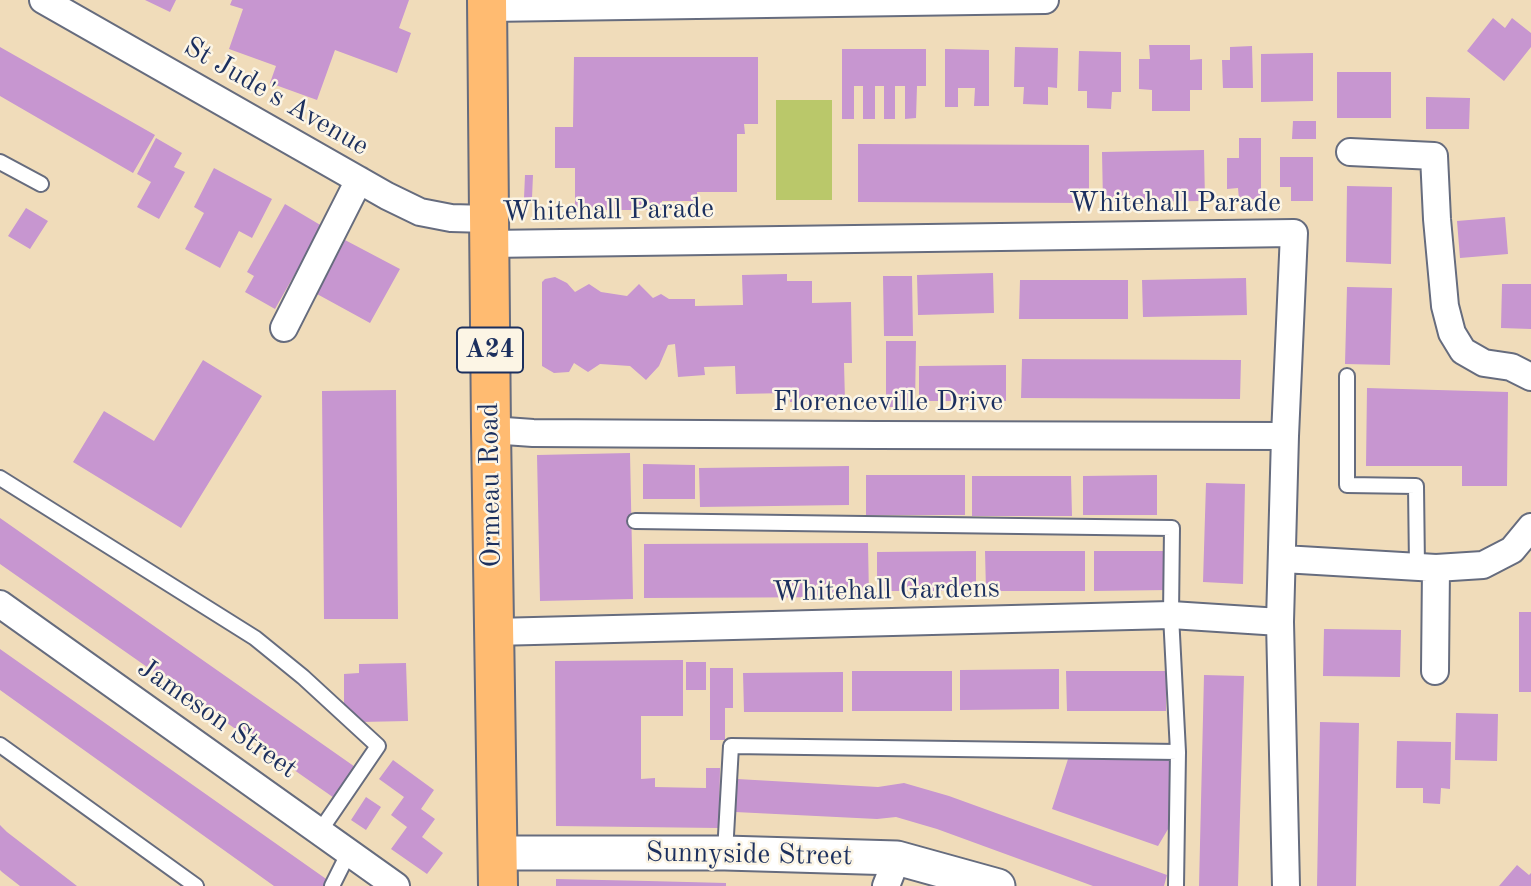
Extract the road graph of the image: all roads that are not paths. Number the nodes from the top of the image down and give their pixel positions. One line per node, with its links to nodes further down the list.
1 (43, 0): 6 (street, St Jude's Avenue)
2 (1045, 0): 3 (street)
3 (488, 4): 8 (main road, Ormeau Road / A24)
4 (1350, 152): 11 (street)
5 (0, 162): 7 (lane)
6 (359, 180): 8 (street, St Jude's Avenue); 9 (street)
7 (41, 184)
8 (488, 232): 12 (main road, Ormeau Road / A24); 13 (street, Whitehall Parade)
9 (284, 328)
10 (1347, 376): 18 (lane)
11 (1531, 377)
12 (491, 430): 13 (street, Florenceville Drive); 22 (main road, Ormeau Road / A24)
13 (1285, 436): 17 (street, Whitehall Parade)
14 (0, 478): 26 (lane)
15 (635, 521): 20 (lane)
16 (1531, 527): 18 (street)
17 (1283, 559): 18 (street); 21 (street, Whitehall Parade)
18 (1426, 568): 23 (street)
19 (0, 604): 26 (street, Jameson Street)
20 (1171, 615): 21 (street, Whitehall Gardens); 22 (street, Whitehall Gardens); 25 (lane)
21 (1280, 622): 36 (street, Whitehall Parade)
22 (494, 632): 29 (main road, Ormeau Road / A24)
23 (1435, 671)
24 (0, 745): 31 (lane)
25 (1178, 752): 28 (lane); 35 (lane)
26 (320, 831): 27 (street, Jameson Street)
27 (349, 852): 32 (lane); 33 (street, Jameson Street)
28 (725, 853): 29 (street, Sunnyside Street); 30 (street, Sunnyside Street)
29 (497, 869)
30 (892, 872): 34 (street, Sunnyside Street)
31 (196, 886)
32 (332, 886)
33 (396, 886)
34 (998, 886)
35 (1176, 886)
36 (1286, 886)

